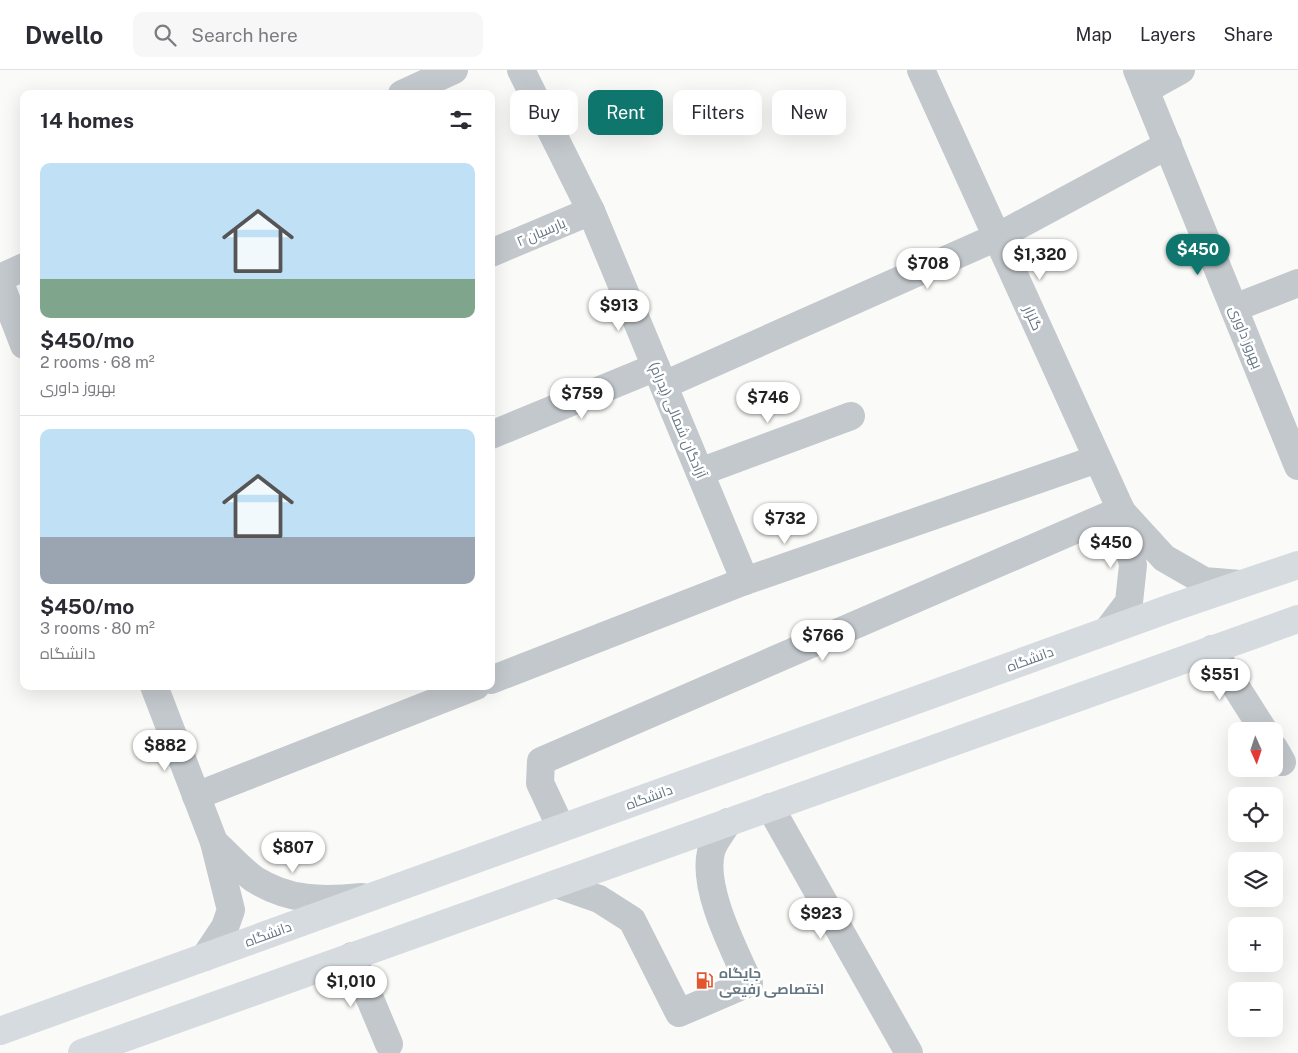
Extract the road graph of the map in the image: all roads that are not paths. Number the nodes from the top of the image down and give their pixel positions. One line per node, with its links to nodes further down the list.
1 (454, 70): 6 (street)
2 (521, 70): 8 (street, آزادگان شمالی (پدرام))
3 (1181, 70): 5 (street)
4 (929, 73): 9 (street, گلزار)
5 (1141, 80): 7 (street, بهروز داوری)
6 (411, 90)
7 (1168, 145): 9 (street); 15 (street, بهروز داوری)
8 (592, 211): 10 (street, پارسیان ۲); 17 (street, آزادگان شمالی (پدرام))
9 (997, 237): 17 (street); 20 (street, گلزار)
10 (495, 251)
11 (20, 269): 12 (street)
12 (0, 278)
13 (0, 283): 16 (street)
14 (1298, 283): 15 (street)
15 (1234, 308): 21 (street, بهروز داوری)
16 (20, 335)
17 (660, 376): 19 (street); 22 (street, آزادگان شمالی (پدرام))
18 (851, 416): 22 (street)
19 (495, 434)
20 (1097, 459): 23 (street, گلزار); 25 (street)
21 (1298, 466)
22 (700, 472): 25 (street, آزادگان شمالی (پدرام))
23 (1121, 510): 26 (street); 28 (street); 37 (street)
24 (1298, 564): 26 (main road, دانشگاه)
25 (745, 581): 30 (street)
26 (1240, 584): 28 (main road, دانشگاه)
27 (1298, 619): 29 (main road)
28 (1107, 631): 37 (main road, دانشگاه)
29 (1212, 649): 33 (street); 35 (main road)
30 (495, 678)
31 (156, 690): 34 (street)
32 (466, 690): 34 (street)
33 (1258, 722)
34 (196, 796): 38 (street)
35 (770, 807): 36 (main road); 46 (street)
36 (728, 822): 39 (main road); 39 (street)
37 (561, 828): 40 (main road, دانشگاه)
38 (214, 842): 40 (street); 42 (street)
39 (556, 884): 41 (main road)
40 (376, 895): 42 (main road, دانشگاه)
41 (352, 956): 44 (street); 45 (main road)
42 (205, 957): 43 (main road, دانشگاه)
43 (0, 1031)
44 (389, 1044)
45 (82, 1053)
46 (909, 1053)

